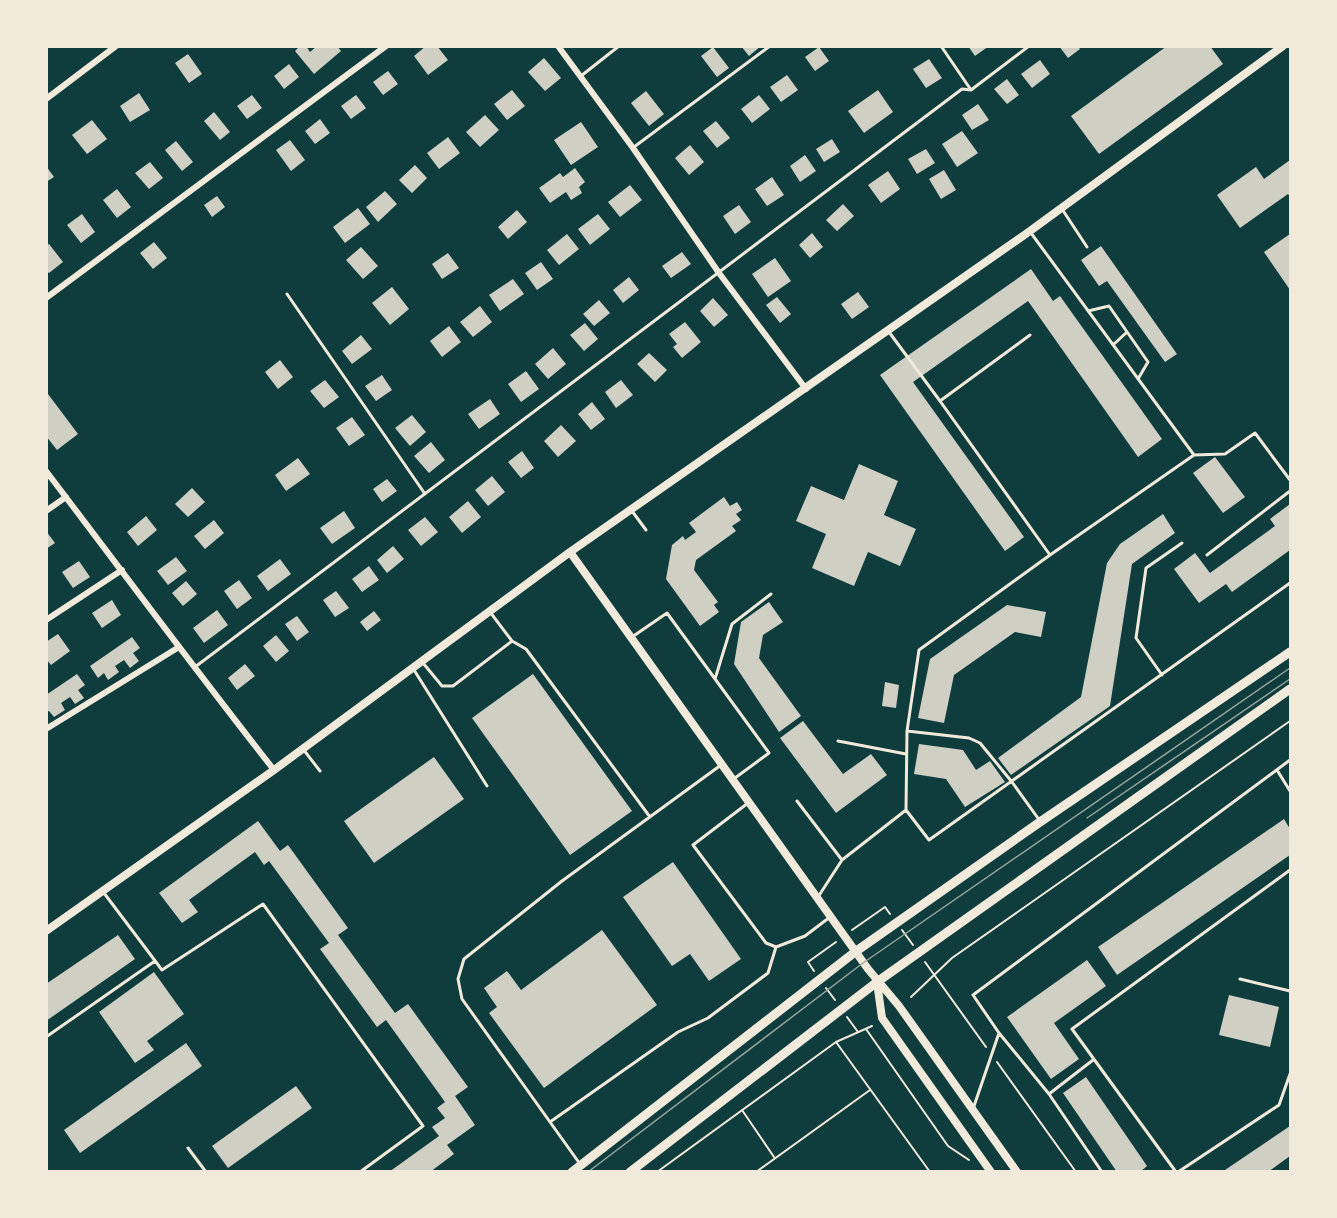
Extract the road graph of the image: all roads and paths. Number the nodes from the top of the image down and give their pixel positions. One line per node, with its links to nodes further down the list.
1 (116, 46): 11 (street)
2 (386, 46): 18 (street)
3 (558, 46): 9 (street)
4 (619, 46): 9 (lane)
5 (770, 46): 12 (lane)
6 (941, 46): 10 (lane)
7 (1029, 46): 10 (lane)
8 (1283, 46): 13 (street)
9 (580, 77): 12 (street)
10 (971, 90): 16 (lane)
11 (46, 99)
12 (633, 148): 16 (street)
13 (1061, 207): 14 (street); 15 (lane)
14 (1030, 231): 19 (lane); 20 (street)
15 (1087, 247)
16 (719, 273): 25 (street); 31 (lane)
17 (287, 294): 31 (lane)
18 (46, 298)
19 (1088, 311): 21 (lane); 23 (lane)
20 (888, 331): 25 (street); 26 (lane)
21 (1128, 333): 23 (lane); 24 (lane)
22 (1030, 335): 26 (lane)
23 (1113, 345): 24 (lane)
24 (1138, 379): 27 (lane)
25 (806, 388): 33 (street)
26 (940, 401): 38 (lane)
27 (1194, 455): 29 (lane); 38 (lane)
28 (46, 471): 32 (street)
29 (1290, 480)
30 (1290, 492): 39 (lane)
31 (425, 494): 50 (lane)
32 (66, 497): 34 (street); 40 (street)
33 (631, 510): 35 (lane); 37 (street)
34 (46, 511)
35 (646, 530)
36 (1182, 543): 52 (lane)
37 (570, 552): 43 (street); 45 (street)
38 (1050, 555): 57 (lane)
39 (1207, 555)
40 (122, 570): 44 (street); 47 (street)
41 (1290, 583): 52 (lane)
42 (771, 594): 53 (lane)
43 (490, 612): 46 (lane); 49 (street)
44 (46, 620)
45 (631, 638): 53 (lane); 62 (street)
46 (512, 641): 49 (lane); 73 (lane)
47 (179, 647): 50 (street); 56 (street)
48 (1290, 652): 74 (main road)
49 (421, 662): 51 (street)
50 (194, 668): 63 (street)
51 (413, 668): 59 (street); 68 (lane)
52 (1162, 675): 67 (lane)
53 (715, 679): 66 (lane)
54 (1290, 689): 85 (main road)
55 (1290, 721): 87 (path)
56 (46, 729)
57 (906, 730): 60 (lane); 67 (lane)
58 (838, 741): 60 (lane)
59 (303, 749): 63 (street); 65 (lane)
60 (906, 754): 72 (lane)
61 (1290, 760): 64 (lane)
62 (721, 765): 66 (street); 73 (lane)
63 (274, 770): 77 (street)
64 (1277, 770): 69 (lane); 97 (lane)
65 (320, 771)
66 (732, 780): 71 (street)
67 (1012, 782): 72 (lane); 74 (lane)
68 (487, 786)
69 (1290, 791)
70 (797, 801): 75 (lane)
71 (748, 803): 78 (street); 83 (lane)
72 (906, 810): 75 (lane)
73 (650, 817): 107 (lane)
74 (1040, 822): 80 (main road)
75 (842, 860): 78 (lane)
76 (1290, 870): 101 (lane)
77 (102, 891): 81 (street); 86 (lane)
78 (817, 899): 79 (street)
79 (830, 918): 82 (street); 83 (lane)
80 (897, 923): 82 (path); 84 (main road); 85 (path)
81 (46, 931)
82 (844, 936): 84 (street); 89 (path)
83 (776, 947): 107 (lane)
84 (855, 952): 89 (main road); 90 (street)
85 (918, 953): 87 (path); 90 (main road)
86 (155, 962): 98 (lane); 113 (lane)
87 (934, 975): 92 (path); 100 (path)
88 (1240, 979): 91 (lane)
89 (820, 980): 93 (path); 111 (main road)
90 (877, 982): 93 (main road); 105 (street); 119 (street)
91 (1290, 991)
92 (911, 997)
93 (842, 1010): 96 (path); 115 (main road)
94 (872, 1026): 95 (path)
95 (866, 1029): 96 (path); 110 (path)
96 (858, 1032): 99 (path)
97 (999, 1033): 100 (lane); 104 (lane)
98 (46, 1037)
99 (836, 1042): 103 (path); 106 (path)
100 (991, 1054): 105 (lane); 121 (path)
101 (1094, 1060): 104 (lane); 123 (lane)
102 (1290, 1074): 123 (lane)
103 (870, 1090): 109 (path); 118 (path)
104 (1049, 1094): 122 (lane)
105 (973, 1109): 120 (street)
106 (742, 1110): 109 (path); 116 (path)
107 (550, 1122): 111 (lane)
108 (188, 1148): 112 (lane)
109 (774, 1158): 117 (path)
110 (975, 1164)
111 (581, 1165): 114 (main road)
112 (206, 1172)
113 (360, 1172)
114 (572, 1172)
115 (630, 1172)
116 (657, 1172)
117 (756, 1172)
118 (930, 1172)
119 (991, 1172)
120 (1017, 1172)
121 (1076, 1172)
122 (1102, 1172)
123 (1177, 1172)

